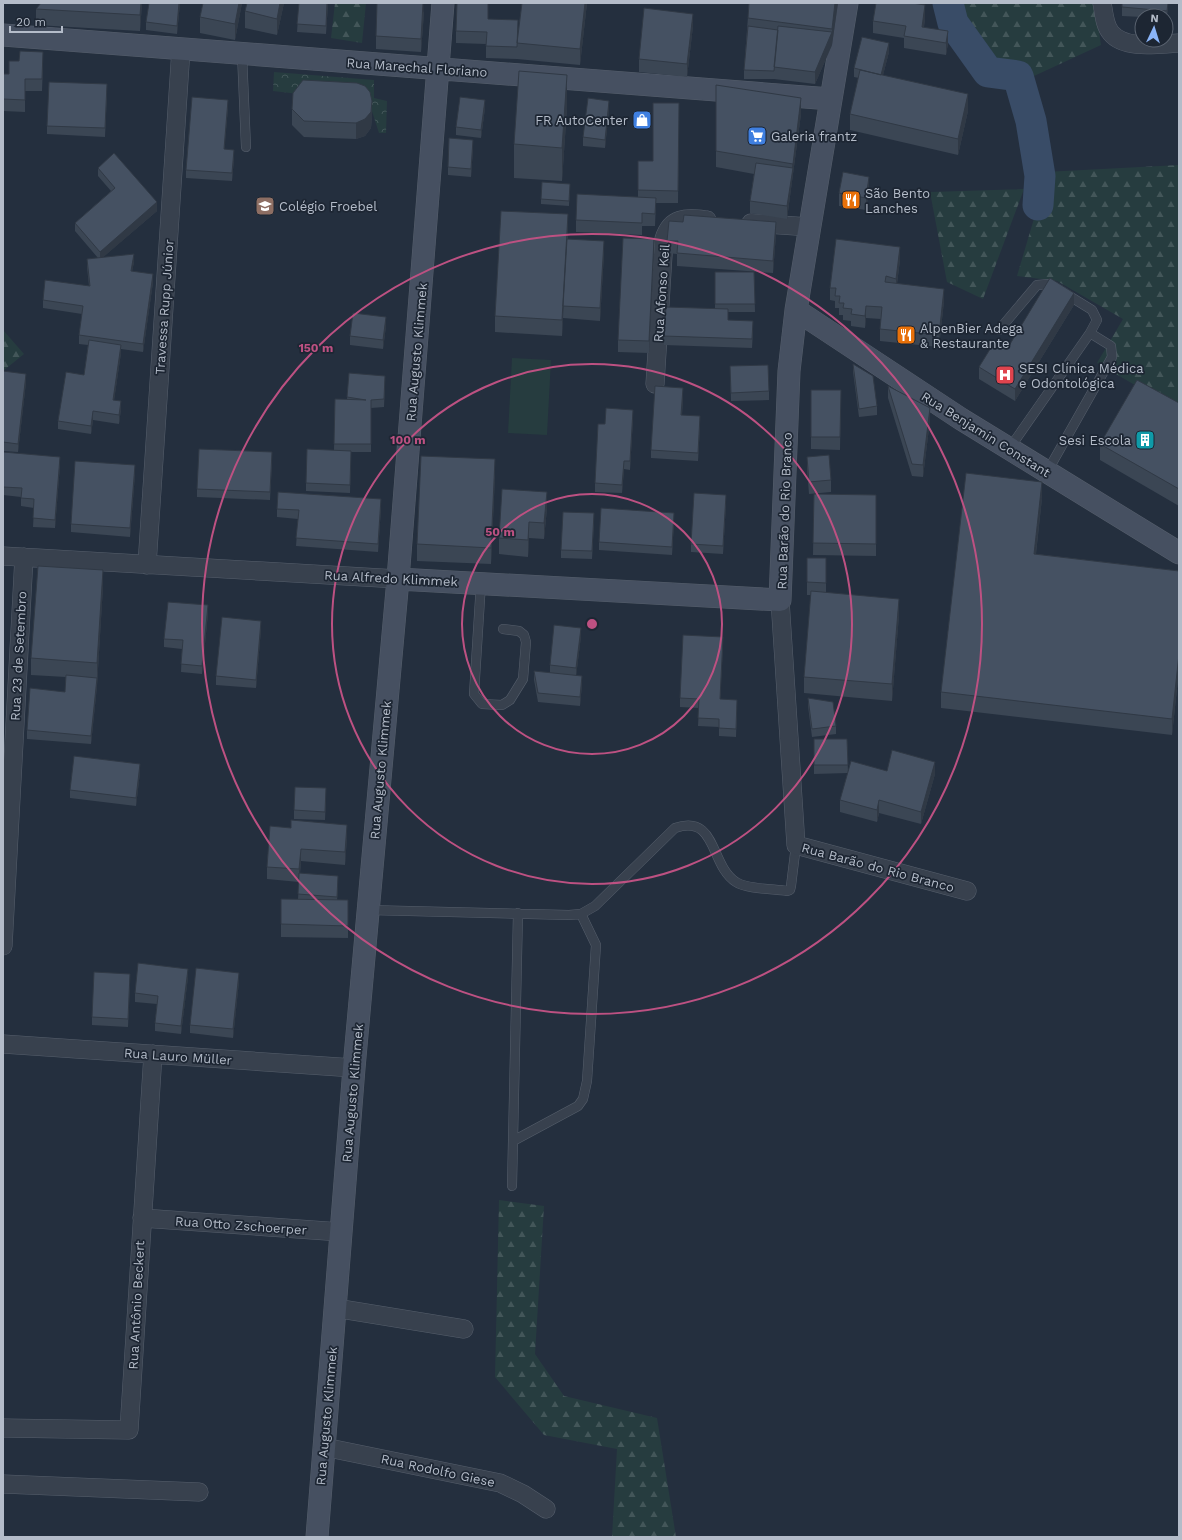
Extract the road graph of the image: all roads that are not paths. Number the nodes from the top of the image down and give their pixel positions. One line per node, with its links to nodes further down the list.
1 (443, 3): 8 (street, Rua Augusto Klimmek)
2 (847, 3): 9 (street, Rua Barão do Rio Branco)
3 (1102, 3): 5 (street)
4 (3, 35): 6 (street, Rua Marechal Floriano)
5 (1179, 43)
6 (181, 49): 7 (street, Rua Marechal Floriano); 21 (street, Travessa Rupp Júnior)
7 (242, 54): 8 (street, Rua Marechal Floriano); 10 (lane)
8 (439, 69): 9 (street, Rua Marechal Floriano); 22 (street, Rua Augusto Klimmek)
9 (831, 99): 11 (street, Rua Barão do Rio Branco)
10 (246, 147)
11 (810, 227): 12 (street, Rua Barão do Rio Branco); 15 (street, Rua Afonso Keil)
12 (796, 310): 16 (street, Rua Benjamin Constant); 24 (street, Rua Barão do Rio Branco)
13 (999, 330): 14 (lane)
14 (1090, 333): 16 (lane); 17 (lane)
15 (655, 384)
16 (1009, 449): 17 (street, Rua Benjamin Constant)
17 (1047, 472): 18 (street, Rua Benjamin Constant)
18 (1179, 553)
19 (3, 556): 20 (street, Rua Alfredo Klimmek)
20 (24, 557): 21 (street, Rua Alfredo Klimmek); 31 (street, Rua 23 de Setembro)
21 (147, 565): 22 (street, Rua Alfredo Klimmek)
22 (398, 579): 23 (street, Rua Alfredo Klimmek); 28 (street, Rua Augusto Klimmek)
23 (481, 583): 24 (street, Rua Alfredo Klimmek); 25 (lane)
24 (780, 600): 26 (street, Rua Barão do Rio Branco)
25 (503, 629)
26 (796, 845): 27 (street, Rua Barão do Rio Branco); 30 (lane)
27 (967, 892)
28 (368, 910): 29 (lane); 34 (street, Rua Augusto Klimmek)
29 (518, 913): 30 (lane); 35 (lane)
30 (581, 914): 35 (lane)
31 (3, 946)
32 (3, 1044): 33 (street, Rua Lauro Müller)
33 (153, 1054): 34 (street, Rua Lauro Müller); 37 (street, Rua Antônio Beckert)
34 (354, 1068): 38 (street, Rua Augusto Klimmek)
35 (513, 1141): 36 (lane)
36 (512, 1186)
37 (142, 1218): 38 (street, Rua Otto Zschoerper); 41 (street, Rua Antônio Beckert)
38 (341, 1232): 39 (street, Rua Augusto Klimmek)
39 (335, 1308): 40 (street); 42 (street, Rua Augusto Klimmek)
40 (464, 1329)
41 (3, 1428)
42 (324, 1447): 45 (street, Rua Rodolfo Giese); 46 (street, Rua Augusto Klimmek)
43 (3, 1484): 44 (street)
44 (199, 1492)
45 (546, 1508)
46 (317, 1537)

